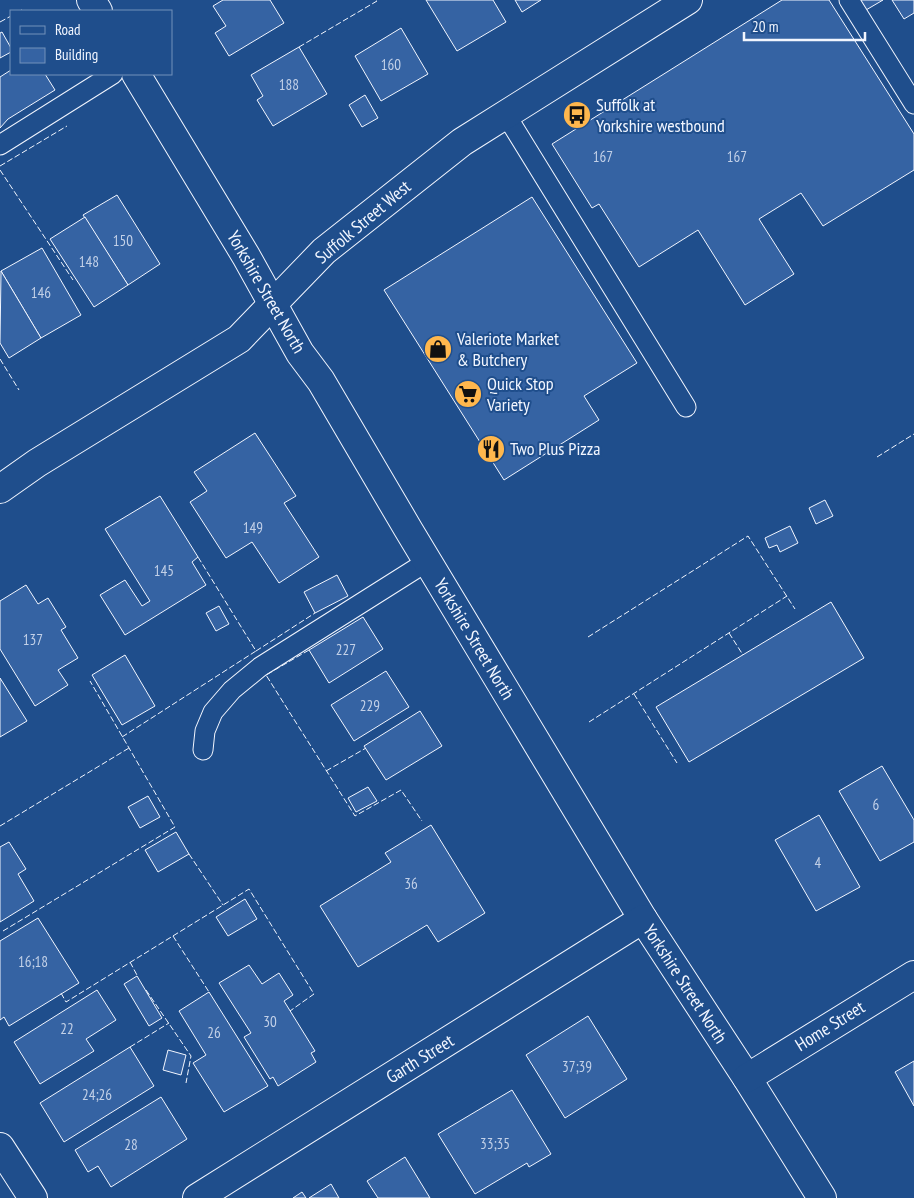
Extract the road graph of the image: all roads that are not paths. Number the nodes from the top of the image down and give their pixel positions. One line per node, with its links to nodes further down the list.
1 (688, 0): 6 (street, Suffolk Street West)
2 (848, 0): 5 (lane)
3 (112, 75): 7 (lane)
4 (137, 75): 8 (street, Yorkshire Street North)
5 (914, 104)
6 (506, 115): 8 (street, Suffolk Street West); 9 (lane)
7 (0, 145)
8 (273, 304): 10 (street, Suffolk Street West); 11 (street, Yorkshire Street North)
9 (686, 407)
10 (0, 489)
11 (428, 561): 12 (lane); 13 (street, Yorkshire Street North)
12 (203, 750)
13 (643, 919): 15 (street, Yorkshire Street North); 18 (street, Garth Street)
14 (914, 975): 15 (street, Home Street)
15 (747, 1078): 19 (street, Yorkshire Street North)
16 (0, 1147): 17 (street)
17 (32, 1198)
18 (197, 1198)
19 (822, 1198)

